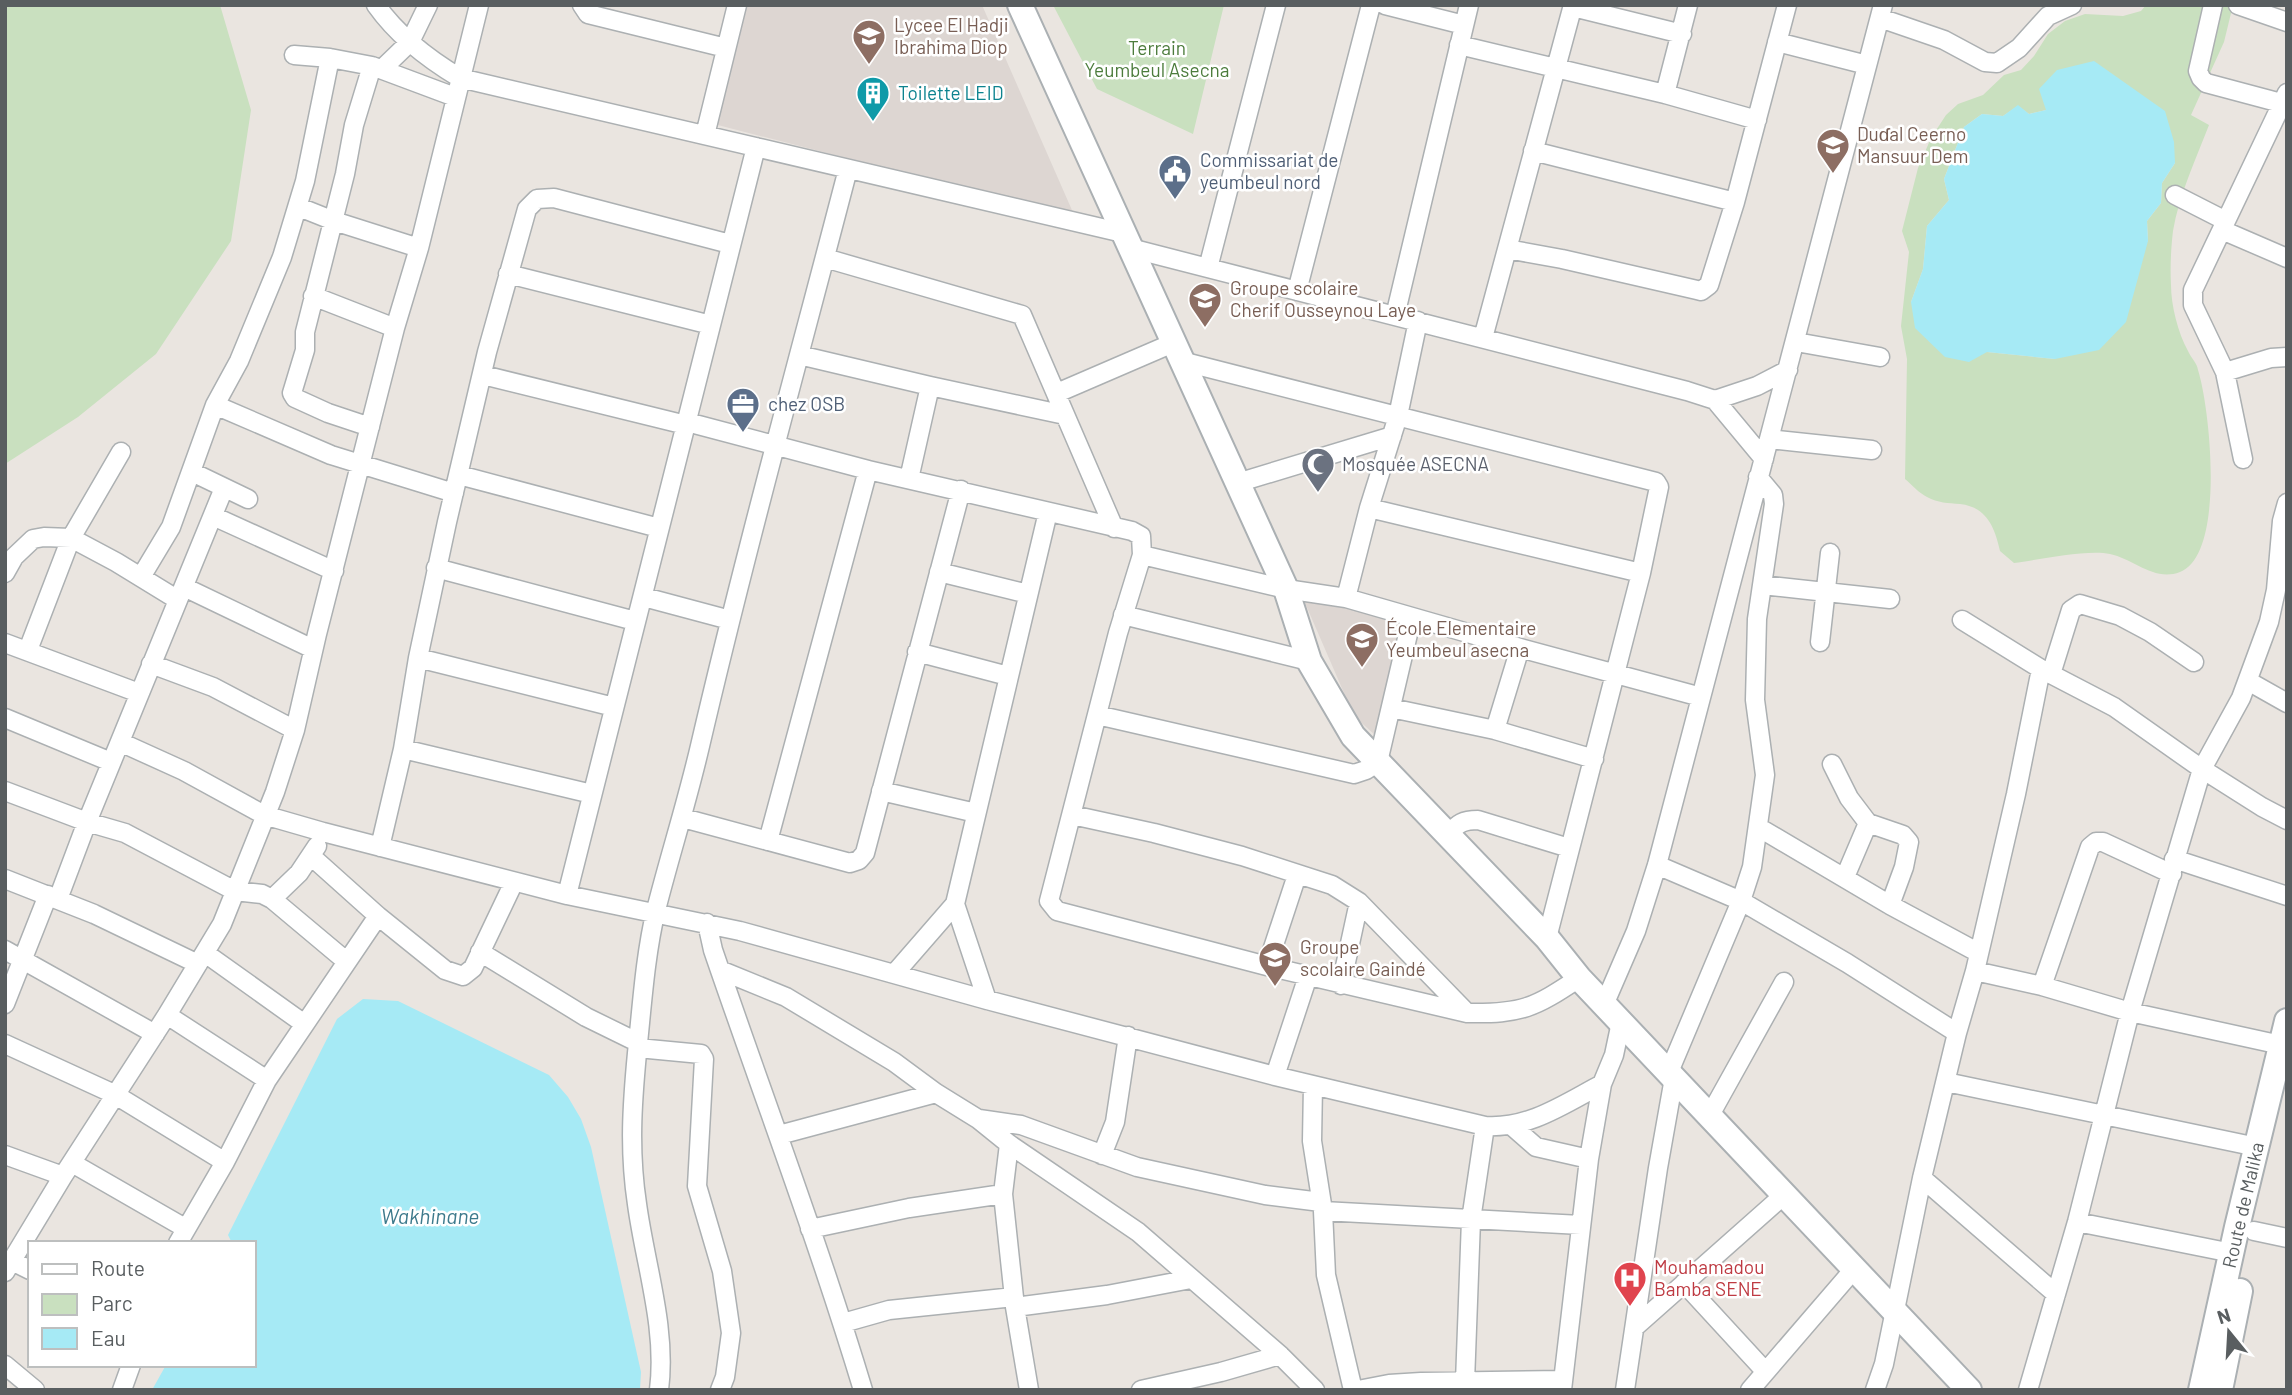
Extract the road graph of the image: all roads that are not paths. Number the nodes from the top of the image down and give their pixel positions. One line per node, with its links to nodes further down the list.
1 (376, 5): 22 (street)
2 (428, 5): 22 (street)
3 (479, 5): 31 (street)
4 (582, 5): 25 (street)
5 (737, 5): 25 (street)
6 (1020, 5): 45 (main road)
7 (1276, 5): 51 (street)
8 (1371, 5): 53 (street)
9 (1385, 5): 20 (street)
10 (1469, 5): 20 (street)
11 (1688, 5): 21 (street)
12 (1787, 5): 23 (street)
13 (2072, 5): 17 (street)
14 (2213, 5): 34 (street)
15 (2238, 5): 19 (street)
16 (1573, 6): 21 (street); 30 (street)
17 (2041, 10): 18 (street)
18 (1881, 12): 28 (street)
19 (2287, 22)
20 (1464, 25): 24 (street)
21 (1682, 34): 32 (street)
22 (410, 42): 29 (street); 31 (street)
23 (1777, 43): 28 (street); 35 (street)
24 (1459, 45): 30 (street); 55 (street)
25 (726, 48): 36 (street)
26 (294, 55): 27 (street)
27 (330, 58): 29 (street); 42 (street)
28 (1867, 65): 60 (street)
29 (377, 68): 33 (street); 43 (street)
30 (1556, 70): 32 (street); 38 (street)
31 (460, 78): 33 (street); 36 (street)
32 (1665, 94): 35 (street)
33 (455, 97): 47 (street)
34 (2284, 98): 44 (street)
35 (1757, 120): 41 (street)
36 (705, 135): 37 (street)
37 (756, 147): 39 (street); 46 (street)
38 (1533, 151): 41 (street); 48 (street)
39 (848, 169): 45 (street); 49 (street)
40 (2175, 195): 44 (street)
41 (1735, 202): 48 (street)
42 (299, 207): 43 (street); 71 (street)
43 (334, 221): 47 (street); 54 (street)
44 (2224, 225): 50 (street); 66 (street)
45 (1127, 240): 51 (street); 61 (main road)
46 (730, 244): 52 (street); 57 (street)
47 (419, 247): 58 (street)
48 (1507, 249): 59 (street)
49 (825, 258): 62 (street); 69 (street)
50 (2287, 258)
51 (1208, 268): 53 (street)
52 (508, 274): 57 (street); 67 (street)
53 (1297, 291): 55 (street)
54 (313, 296): 58 (street); 75 (street)
55 (1395, 316): 56 (street)
56 (1418, 321): 59 (street); 73 (street)
57 (712, 325): 74 (street)
58 (395, 328): 75 (street)
59 (1483, 338): 70 (street)
60 (1796, 342): 64 (street); 65 (street)
61 (1177, 352): 69 (street); 73 (street); 89 (main road)
62 (799, 355): 68 (street); 78 (street)
63 (2287, 356): 66 (street)
64 (1880, 357)
65 (1788, 370): 70 (street); 77 (street)
66 (2225, 372): 82 (street)
67 (483, 375): 74 (street); 86 (street)
68 (930, 386): 72 (street); 88 (street)
69 (1057, 393): 72 (street)
70 (1715, 400): 81 (street)
71 (215, 405): 83 (street); 85 (street)
72 (1065, 415): 100 (street)
73 (1398, 416): 76 (street); 108 (street)
74 (686, 423): 78 (street); 99 (street)
75 (370, 427): 83 (street)
76 (1392, 436): 89 (street); 95 (street)
77 (1769, 439): 79 (street); 81 (street)
78 (776, 444): 84 (street); 121 (street)
79 (1872, 450)
80 (121, 452): 101 (street)
81 (1764, 459): 87 (street)
82 (2243, 459)
83 (361, 464): 92 (street); 105 (street)
84 (869, 470): 88 (street); 167 (street)
85 (192, 472): 90 (street); 109 (street)
86 (459, 475): 92 (street); 99 (street)
87 (1758, 477): 110 (street); 139 (street)
88 (909, 479): 91 (street)
89 (1237, 483): 111 (main road)
90 (223, 488): 93 (street); 97 (street)
91 (961, 490): 96 (street); 106 (street)
92 (454, 493): 104 (street)
93 (248, 499)
94 (2287, 503): 98 (street)
95 (1369, 508): 108 (street); 117 (street)
96 (1048, 512): 100 (street); 115 (street)
97 (213, 516): 105 (street); 114 (street)
98 (2284, 522): 113 (street)
99 (659, 528): 116 (street)
100 (1114, 528): 103 (street)
101 (71, 538): 107 (street); 109 (street); 128 (street)
102 (1830, 553): 112 (street)
103 (1142, 555): 111 (street); 119 (street)
104 (436, 568): 123 (street); 130 (street)
105 (334, 571): 127 (street)
106 (939, 572): 115 (street); 129 (street)
107 (5, 573)
108 (1641, 573): 135 (street)
109 (141, 577): 114 (street)
110 (1762, 585): 112 (street); 164 (street)
111 (1286, 589): 117 (street); 131 (main road)
112 (1826, 591): 118 (street); 124 (street)
113 (2282, 591): 137 (street)
114 (181, 594): 127 (street); 133 (street)
115 (1028, 594): 136 (street)
116 (643, 597): 121 (street); 123 (street)
117 (1346, 598): 120 (street)
118 (1890, 599)
119 (1123, 615): 131 (street); 143 (street)
120 (1412, 617): 126 (street); 142 (street)
121 (730, 620): 160 (street)
122 (1962, 620): 134 (street)
123 (635, 621): 141 (street)
124 (1820, 642)
125 (5, 643): 128 (street)
126 (1520, 648): 135 (street); 146 (street)
127 (313, 649): 145 (street)
128 (28, 650): 138 (street)
129 (917, 652): 136 (street); 155 (street)
130 (418, 658): 141 (street); 148 (street)
131 (1310, 660): 151 (main road)
132 (2194, 662): 134 (street)
133 (151, 664): 138 (street); 145 (street)
134 (2046, 671): 153 (street); 191 (street)
135 (1614, 673): 139 (street); 149 (street)
136 (1008, 677): 157 (street)
137 (2248, 681): 140 (street); 153 (street)
138 (139, 693): 147 (street)
139 (1701, 697): 171 (street)
140 (2287, 703)
141 (614, 707): 156 (street)
142 (1391, 708): 146 (street); 151 (street)
143 (1097, 715): 151 (street); 159 (street)
144 (5, 718): 150 (street)
145 (295, 730): 158 (street)
146 (1495, 730): 149 (street)
147 (120, 741): 150 (street); 158 (street)
148 (403, 749): 156 (street); 168 (street)
149 (1594, 759): 169 (street)
150 (111, 762): 162 (street)
151 (1378, 762): 166 (main road)
152 (1832, 764): 163 (street)
153 (2202, 769): 161 (street); 172 (street)
154 (5, 791): 162 (street)
155 (881, 791): 157 (street); 167 (street)
156 (592, 794): 178 (street)
157 (976, 813): 184 (street)
158 (264, 815): 165 (street); 177 (street)
159 (1072, 815): 173 (street); 195 (street)
160 (683, 818): 167 (street); 186 (street)
161 (2287, 820)
162 (87, 822): 177 (street); 180 (street)
163 (1868, 823): 174 (street); 185 (street)
164 (1758, 827): 174 (street); 182 (street)
165 (323, 832): 168 (street); 170 (street)
166 (1448, 835): 169 (street); 189 (main road)
167 (768, 841)
168 (380, 847): 176 (street)
169 (1569, 848): 189 (street)
170 (312, 856): 181 (street); 187 (street)
171 (1657, 865): 182 (street); 208 (street)
172 (2173, 867): 179 (street); 203 (street); 206 (street)
173 (1297, 874): 183 (street); 195 (street)
174 (1845, 877): 185 (street)
175 (5, 879): 180 (street)
176 (514, 882): 178 (street); 190 (street)
177 (235, 891): 181 (street); 193 (street)
178 (567, 895): 186 (street)
179 (2287, 896)
180 (53, 897): 192 (street); 193 (street)
181 (272, 899): 194 (street)
182 (1741, 901): 212 (street); 218 (street)
183 (1359, 902): 202 (street); 207 (street)
184 (955, 904): 198 (street); 204 (street)
185 (1890, 905): 191 (street)
186 (656, 913): 188 (street); 216 (street)
187 (378, 916): 190 (street); 194 (street)
188 (707, 923): 196 (street); 198 (street)
189 (1547, 938): 200 (main road)
190 (480, 952): 216 (street)
191 (1979, 953): 197 (street)
192 (13, 954): 205 (street); 213 (street)
193 (202, 958): 209 (street); 211 (street)
194 (346, 961): 211 (street)
195 (1267, 966): 199 (street)
196 (720, 970): 225 (street); 232 (street)
197 (1975, 971): 203 (street); 212 (street)
198 (895, 973): 204 (street)
199 (1308, 976): 202 (street); 219 (street)
200 (1579, 978): 207 (street); 208 (main road)
201 (1784, 982): 227 (street)
202 (1341, 985): 207 (street)
203 (2042, 986): 206 (street)
204 (987, 1000): 214 (street)
205 (5, 1004)
206 (2130, 1012): 217 (street); 228 (street)
207 (1467, 1013)
208 (1613, 1013): 218 (main road); 222 (street)
209 (167, 1015): 213 (street); 220 (street)
210 (2287, 1021): 217 (main road, Route de Malika)
211 (303, 1023): 220 (street)
212 (1957, 1033): 221 (street)
213 (155, 1034): 226 (street)
214 (1128, 1036): 219 (street); 236 (street)
215 (5, 1044): 226 (street)
216 (638, 1045): 270 (street); 271 (street)
217 (2281, 1045): 234 (main road, Route de Malika)
218 (1672, 1075): 227 (main road); 261 (street)
219 (1275, 1076): 223 (street)
220 (267, 1080): 238 (street)
221 (1946, 1082): 228 (street); 240 (street)
222 (1602, 1084): 231 (street); 237 (street)
223 (1313, 1085): 230 (street); 243 (street)
224 (2287, 1089): 248 (main road, Route de Malika)
225 (936, 1093): 229 (street); 232 (street)
226 (114, 1094): 238 (street); 239 (street)
227 (1710, 1115): 242 (main road)
228 (2104, 1116): 234 (street); 245 (street)
229 (978, 1119): 233 (street); 236 (street)
230 (1485, 1126): 231 (street); 244 (street)
231 (1512, 1126): 237 (street)
232 (779, 1135): 247 (street)
233 (1009, 1144): 241 (street); 255 (street)
234 (2257, 1147): 251 (main road, Route de Malika)
235 (5, 1155): 239 (street)
236 (1102, 1156): 243 (street)
237 (1589, 1159): 246 (street)
238 (225, 1161): 249 (street)
239 (67, 1169): 249 (street); 252 (street)
240 (1922, 1178): 257 (street); 259 (street)
241 (1003, 1194): 247 (street); 258 (street)
242 (1785, 1194): 253 (main road); 256 (street)
243 (1322, 1207): 244 (street); 276 (street)
244 (1471, 1220): 246 (street); 266 (street)
245 (2077, 1222): 251 (street); 257 (street)
246 (1581, 1225): 267 (street)
247 (810, 1229): 260 (street)
248 (2253, 1231): 250 (street); 283 (main road, Route de Malika)
249 (182, 1235)
250 (2287, 1238)
251 (2232, 1253): 282 (main road, Route de Malika)
252 (10, 1257): 254 (street)
253 (1855, 1268): 259 (main road); 265 (street)
254 (28, 1269)
255 (1191, 1279): 258 (street); 262 (street)
256 (1684, 1283): 261 (street); 265 (street)
257 (2056, 1294): 281 (street)
258 (1014, 1302): 260 (street); 273 (street)
259 (1894, 1310): 279 (street); 280 (main road)
260 (843, 1323): 272 (street)
261 (1635, 1327): 277 (street)
262 (1280, 1354): 274 (street); 275 (street)
263 (5, 1365): 268 (street)
264 (130, 1367): 269 (street)
265 (1765, 1371): 278 (street)
266 (1465, 1382): 267 (street); 276 (street)
267 (1563, 1385)
268 (34, 1390)
269 (122, 1390)
270 (659, 1390)
271 (720, 1390)
272 (863, 1390)
273 (1029, 1390)
274 (1141, 1390)
275 (1315, 1390)
276 (1356, 1390)
277 (1625, 1390)
278 (1749, 1390)
279 (1875, 1390)
280 (1969, 1390)
281 (2028, 1390)
282 (2201, 1390)
283 (2220, 1390)

